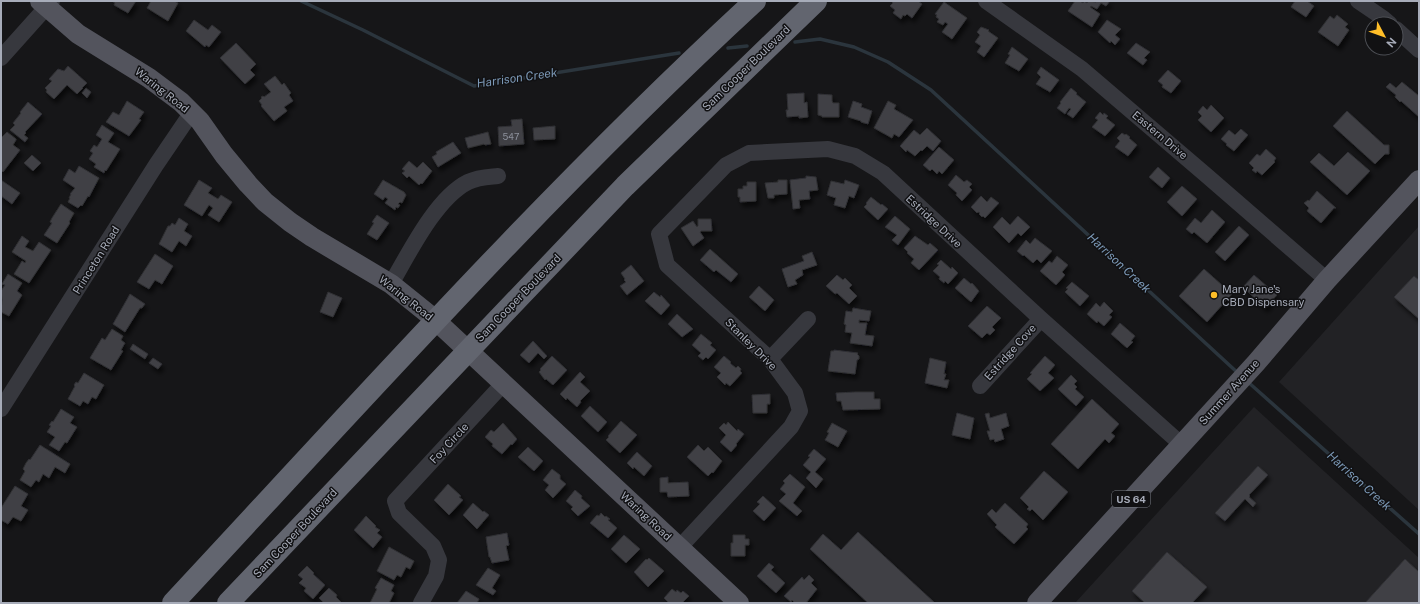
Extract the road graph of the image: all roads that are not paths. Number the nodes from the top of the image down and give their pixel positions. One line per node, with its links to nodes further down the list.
1 (756, 1): 24 (highway)
2 (816, 1): 25 (highway, Sam Cooper Boulevard)
3 (986, 1): 14 (street, Eastern Drive)
4 (1358, 1): 6 (street)
5 (46, 3): 9 (street); 10 (main road, Waring Road)
6 (1380, 16)
7 (1404, 36): 8 (street)
8 (1419, 50)
9 (1, 58)
10 (192, 112): 15 (main road, Waring Road); 21 (street, Princeton Road)
11 (498, 176): 15 (street)
12 (1419, 180): 14 (main road, Summer Avenue / US 64)
13 (659, 234): 17 (street, Estridge Drive); 18 (street, Stanley Drive)
14 (1327, 280): 22 (main road, Summer Avenue / US 64)
15 (391, 284): 19 (main road, Waring Road)
16 (808, 319): 18 (street)
17 (1041, 319): 20 (street, Estridge Cove); 22 (street, Estridge Drive)
18 (770, 359): 23 (street, Stanley Drive)
19 (503, 384): 23 (main road, Waring Road); 26 (street, Foy Circle)
20 (980, 386)
21 (1, 409)
22 (1181, 444): 28 (main road, Summer Avenue / US 64)
23 (680, 547): 27 (main road, Waring Road)
24 (173, 603)
25 (228, 603)
26 (421, 603)
27 (739, 603)
28 (1037, 603)

